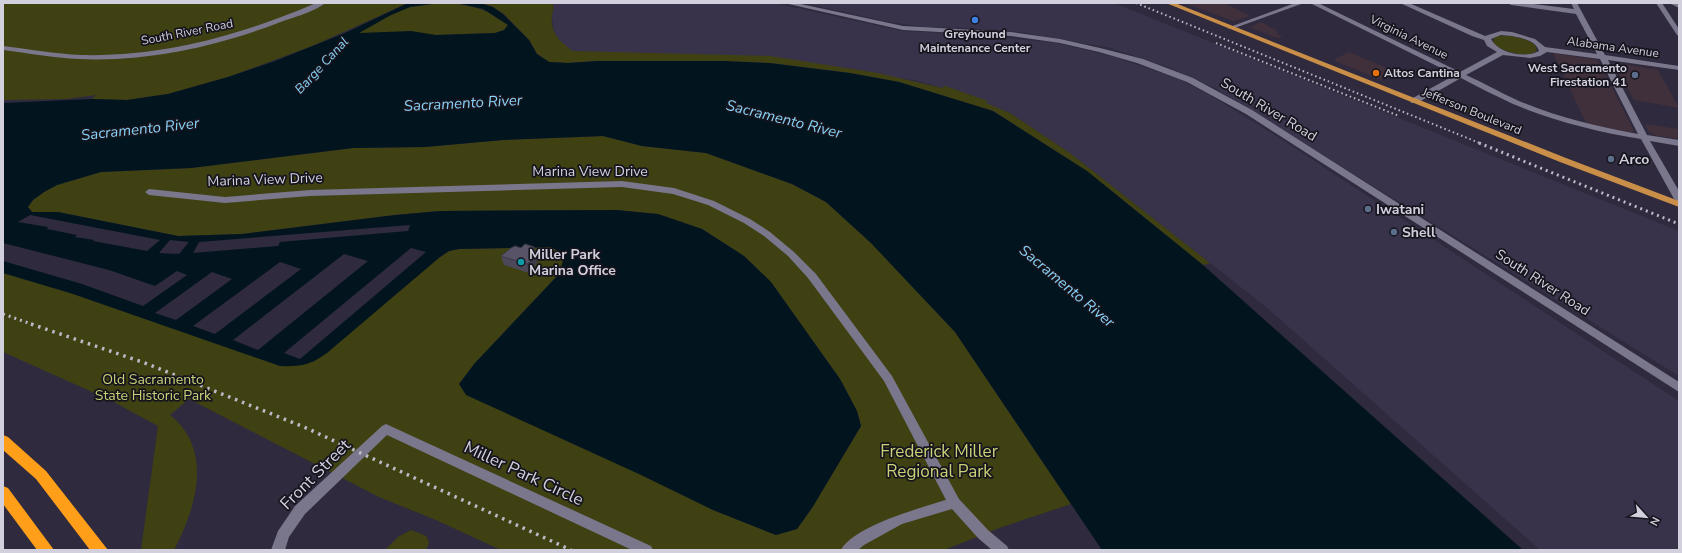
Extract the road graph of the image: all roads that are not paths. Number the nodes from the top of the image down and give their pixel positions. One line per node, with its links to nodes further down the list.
1 (322, 3): 16 (street, South River Road)
2 (787, 3): 28 (street, South River Road)
3 (1169, 3): 13 (main road, Jefferson Boulevard)
4 (1301, 3): 13 (street)
5 (1313, 3): 21 (street, Virginia Avenue)
6 (1403, 3): 15 (street)
7 (1511, 3): 12 (street)
8 (1574, 3): 12 (street)
9 (1659, 3): 14 (street)
10 (1672, 3): 11 (street)
11 (1679, 6)
12 (1579, 12): 19 (street)
13 (1230, 28): 22 (main road, Jefferson Boulevard)
14 (1679, 34)
15 (1487, 39): 17 (street); 18 (street)
16 (3, 48)
17 (1543, 49): 18 (street); 19 (street, Alabama Avenue)
18 (1502, 52): 21 (street)
19 (1603, 58): 20 (street, Alabama Avenue); 23 (street)
20 (1679, 68)
21 (1461, 75): 22 (street); 23 (street, Virginia Avenue)
22 (1414, 101): 27 (main road, Jefferson Boulevard)
23 (1645, 138): 24 (street, Virginia Avenue); 26 (street)
24 (1679, 143)
25 (149, 192): 32 (street, Marina View Drive)
26 (1679, 199)
27 (1679, 204)
28 (1679, 388)
29 (386, 429): 35 (street, Front Street); 36 (street, Miller Park Circle)
30 (3, 441): 34 (highway)
31 (3, 492): 33 (highway)
32 (954, 503): 37 (street); 38 (street, Marina View Drive)
33 (46, 550)
34 (100, 550)
35 (278, 550)
36 (646, 550)
37 (848, 550)
38 (1002, 550)

